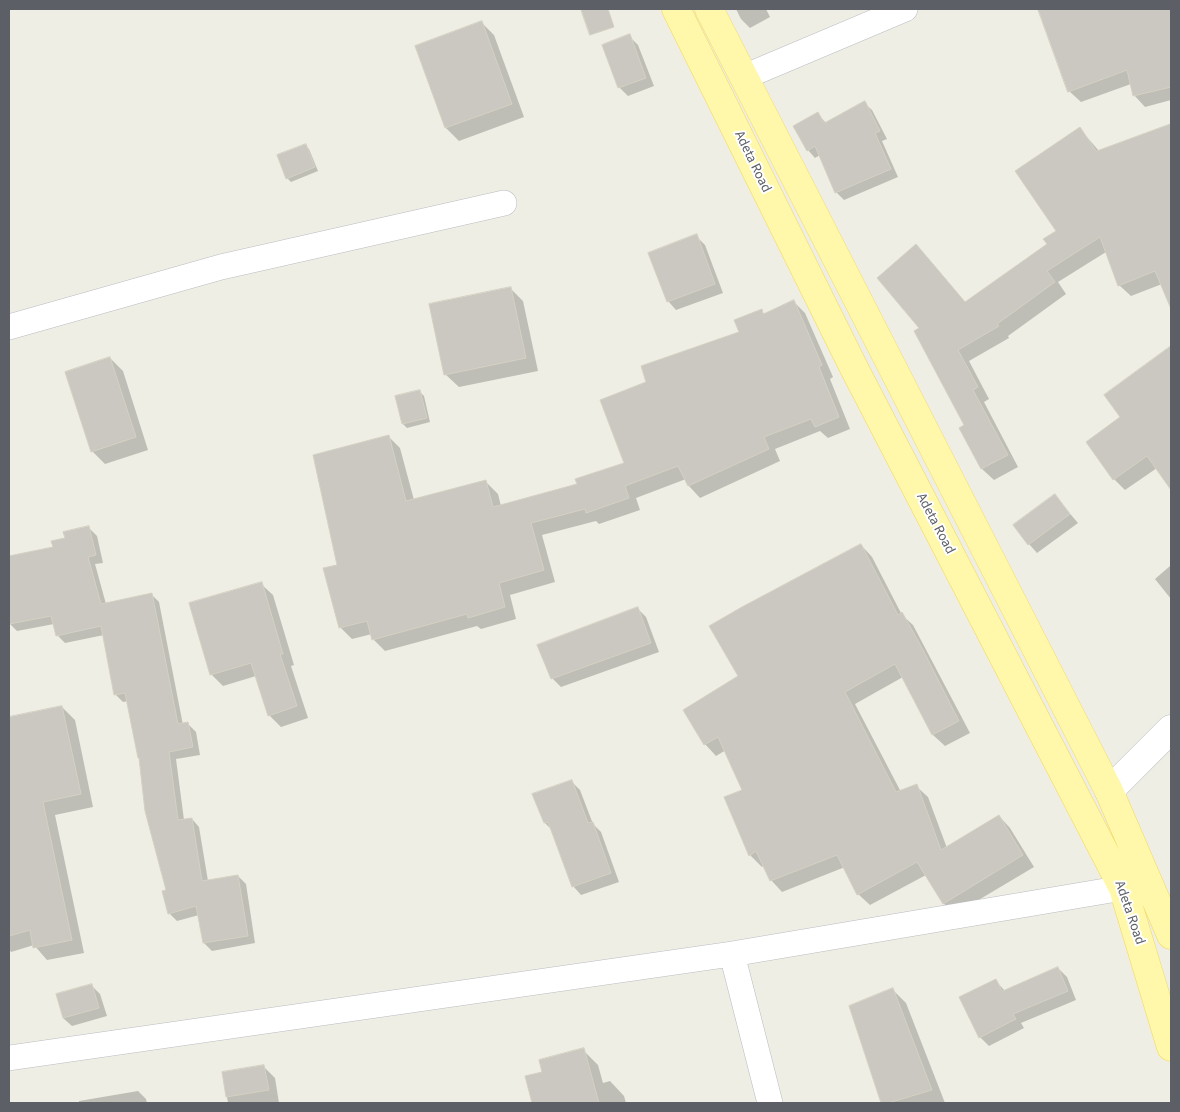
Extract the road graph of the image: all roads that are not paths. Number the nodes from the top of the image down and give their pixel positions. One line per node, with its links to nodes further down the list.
1 (676, 9): 9 (main road, Adeta Road)
2 (709, 9): 4 (main road, Adeta Road)
3 (905, 9): 4 (street)
4 (744, 77): 8 (main road, Adeta Road)
5 (504, 202): 6 (street)
6 (9, 327)
7 (1171, 729): 8 (street)
8 (1109, 791): 10 (main road, Adeta Road)
9 (1123, 888): 11 (street); 12 (main road, Adeta Road)
10 (1171, 935)
11 (732, 954): 13 (street); 14 (street)
12 (1171, 1048)
13 (9, 1058)
14 (770, 1103)

